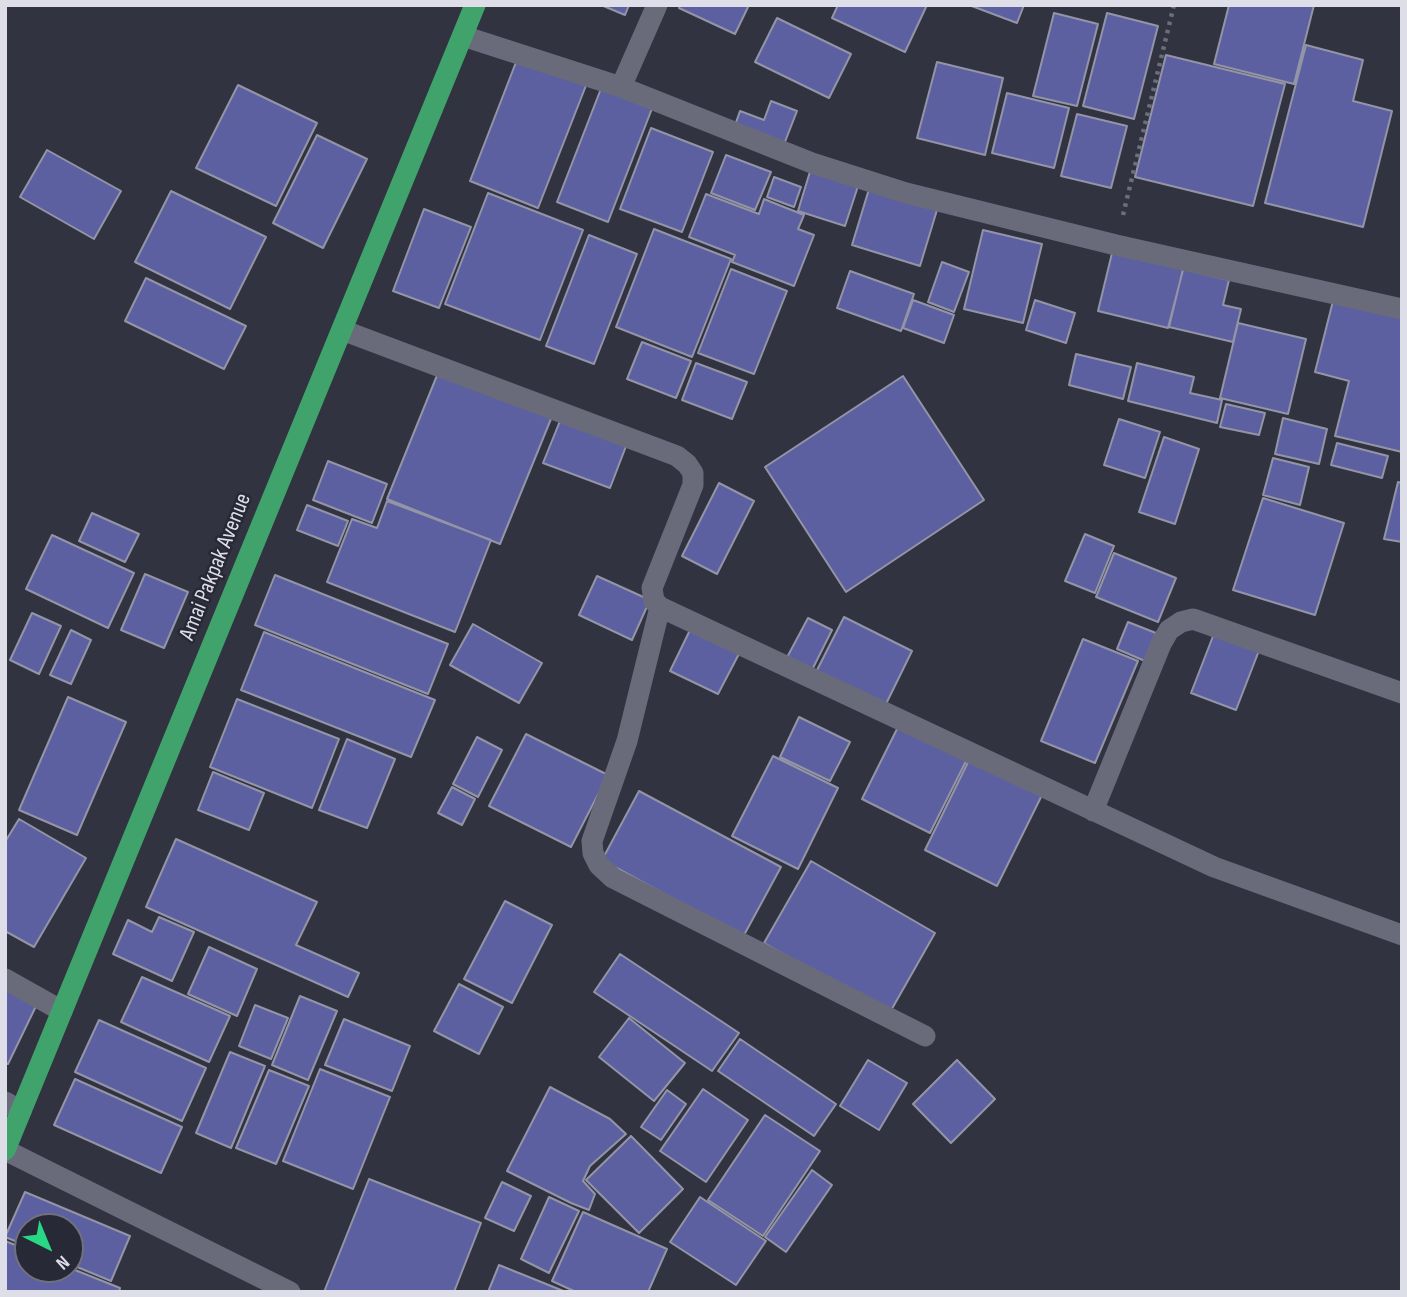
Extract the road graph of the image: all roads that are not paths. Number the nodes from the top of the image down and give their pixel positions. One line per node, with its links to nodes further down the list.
1 (475, 5): 3 (highway, Amai Pakpak Avenue)
2 (657, 5): 4 (street)
3 (463, 36): 4 (street); 6 (highway, Amai Pakpak Avenue)
4 (621, 87): 5 (street)
5 (1402, 309)
6 (342, 330): 7 (street); 12 (highway, Amai Pakpak Avenue)
7 (660, 607): 9 (street); 13 (street)
8 (1402, 693): 9 (street)
9 (1093, 811): 10 (street)
10 (1402, 935)
11 (5, 979): 12 (street)
12 (62, 1011): 14 (highway, Amai Pakpak Avenue)
13 (925, 1036)
14 (13, 1106): 15 (highway, Amai Pakpak Avenue)
15 (5, 1150): 16 (street)
16 (290, 1292)

